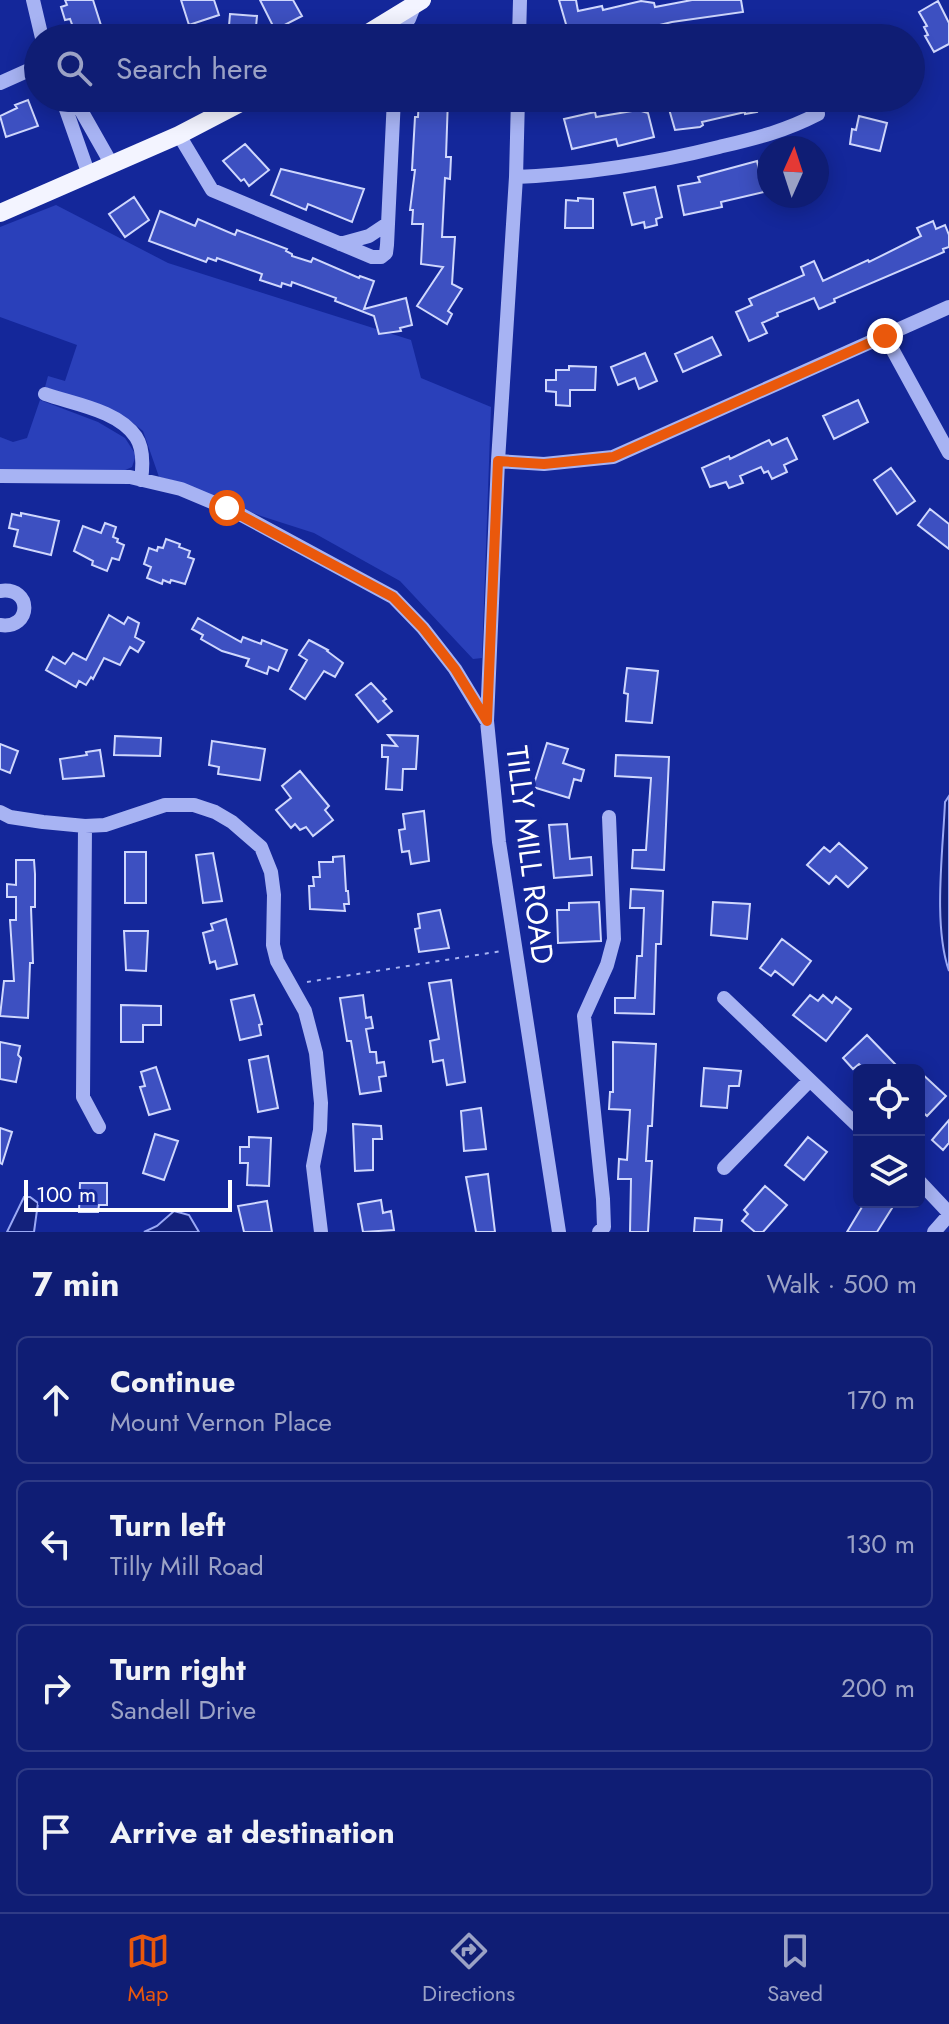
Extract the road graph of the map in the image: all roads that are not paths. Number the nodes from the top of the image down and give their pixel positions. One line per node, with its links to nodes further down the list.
1 (33, 0): 4 (street)
2 (520, 0): 7 (street)
3 (418, 2): 5 (main road); 6 (street)
4 (39, 24)
5 (383, 24)
6 (404, 24)
7 (519, 24)
8 (24, 72): 9 (street)
9 (0, 83)
10 (67, 112): 18 (street)
11 (82, 112): 17 (street)
12 (223, 112): 16 (main road)
13 (393, 112): 21 (street)
14 (518, 112): 19 (street, TILLY MILL ROAD)
15 (818, 114): 19 (street)
16 (179, 135): 17 (main road); 22 (street)
17 (112, 165): 18 (main road)
18 (89, 175): 20 (main road)
19 (516, 177): 27 (street, TILLY MILL ROAD)
20 (0, 213)
21 (387, 224): 22 (street); 22 (street)
22 (343, 246)
23 (949, 307): 24 (street)
24 (885, 336): 26 (street); 27 (street)
25 (45, 394): 29 (street)
26 (949, 453)
27 (498, 461): 32 (street, TILLY MILL ROAD)
28 (0, 476): 29 (street)
29 (141, 480): 32 (street)
30 (0, 591): 31 (street)
31 (0, 625)
32 (487, 721): 44 (street, TILLY MILL ROAD)
33 (0, 812): 35 (street)
34 (609, 817): 45 (street)
35 (85, 826): 39 (street); 43 (street)
36 (724, 998): 37 (street)
37 (809, 1081): 38 (street); 40 (street)
38 (853, 1121)
39 (99, 1127)
40 (724, 1168)
41 (925, 1188): 42 (street)
42 (949, 1214): 46 (street)
43 (321, 1232)
44 (559, 1232)
45 (599, 1232)
46 (934, 1232)

